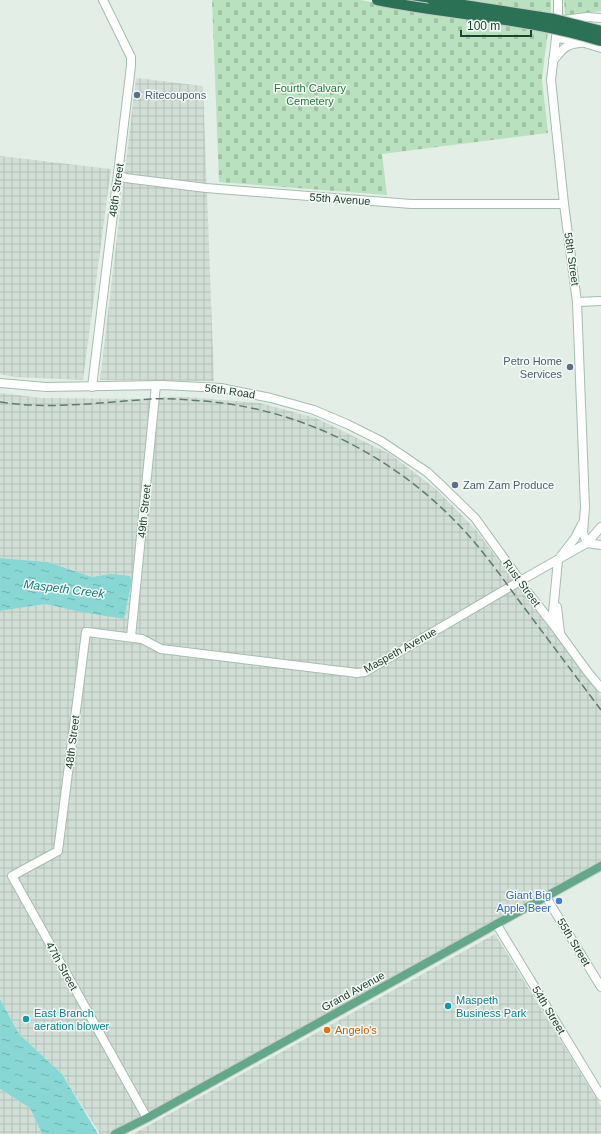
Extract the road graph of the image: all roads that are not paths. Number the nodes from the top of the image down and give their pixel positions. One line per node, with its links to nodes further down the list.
1 (103, 0): 16 (main road, 48th Street)
2 (377, 0): 13 (highway, bridge)
3 (392, 0): 8 (highway)
4 (415, 0): 8 (highway)
5 (432, 0): 10 (highway, bridge)
6 (558, 0): 9 (main road, 58th Street)
7 (601, 18): 9 (main road)
8 (537, 20): 11 (highway, bridge)
9 (558, 21): 12 (main road, 58th Street)
10 (601, 32): 11 (highway)
11 (587, 35): 12 (main road); 13 (highway); 14 (main road); 15 (main road)
12 (556, 38): 15 (main road, 58th Street)
13 (601, 39)
14 (601, 48)
15 (552, 62): 17 (main road, 58th Street)
16 (118, 174): 17 (main road, 55th Avenue); 22 (main road, 48th Street)
17 (564, 204): 19 (main road, 58th Street)
18 (601, 301): 19 (main road)
19 (578, 302): 24 (main road, 58th Street)
20 (0, 383): 22 (main road, 56th Road)
21 (156, 385): 22 (main road, 56th Road); 23 (main road, 56th Road); 34 (main road, 49th Street)
22 (92, 387)
23 (438, 482): 29 (main road, Rust Street)
24 (584, 519): 26 (main road, 58th Street); 28 (main road, 58th Street)
25 (601, 527): 26 (main road, Maspeth Avenue)
26 (586, 543): 27 (main road); 28 (main road, Maspeth Avenue)
27 (601, 545)
28 (558, 560): 29 (main road, Maspeth Avenue); 30 (main road)
29 (520, 581): 31 (main road, Rust Street); 34 (main road, Maspeth Avenue)
30 (555, 596): 31 (main road); 33 (main road)
31 (552, 623): 33 (main road, Rust Street)
32 (86, 632): 34 (main road, Maspeth Avenue); 37 (main road, 48th Street)
33 (560, 635): 35 (main road, Rust Street)
34 (131, 637)
35 (601, 688)
36 (601, 866): 38 (main road, Grand Avenue)
37 (12, 876): 42 (main road, 47th Street)
38 (546, 897): 39 (main road, Grand Avenue); 40 (main road, 55th Street)
39 (497, 925): 41 (main road, 54th Street); 42 (main road, Grand Avenue)
40 (601, 987)
41 (601, 1096)
42 (147, 1118): 43 (main road, Grand Avenue)
43 (115, 1134)

